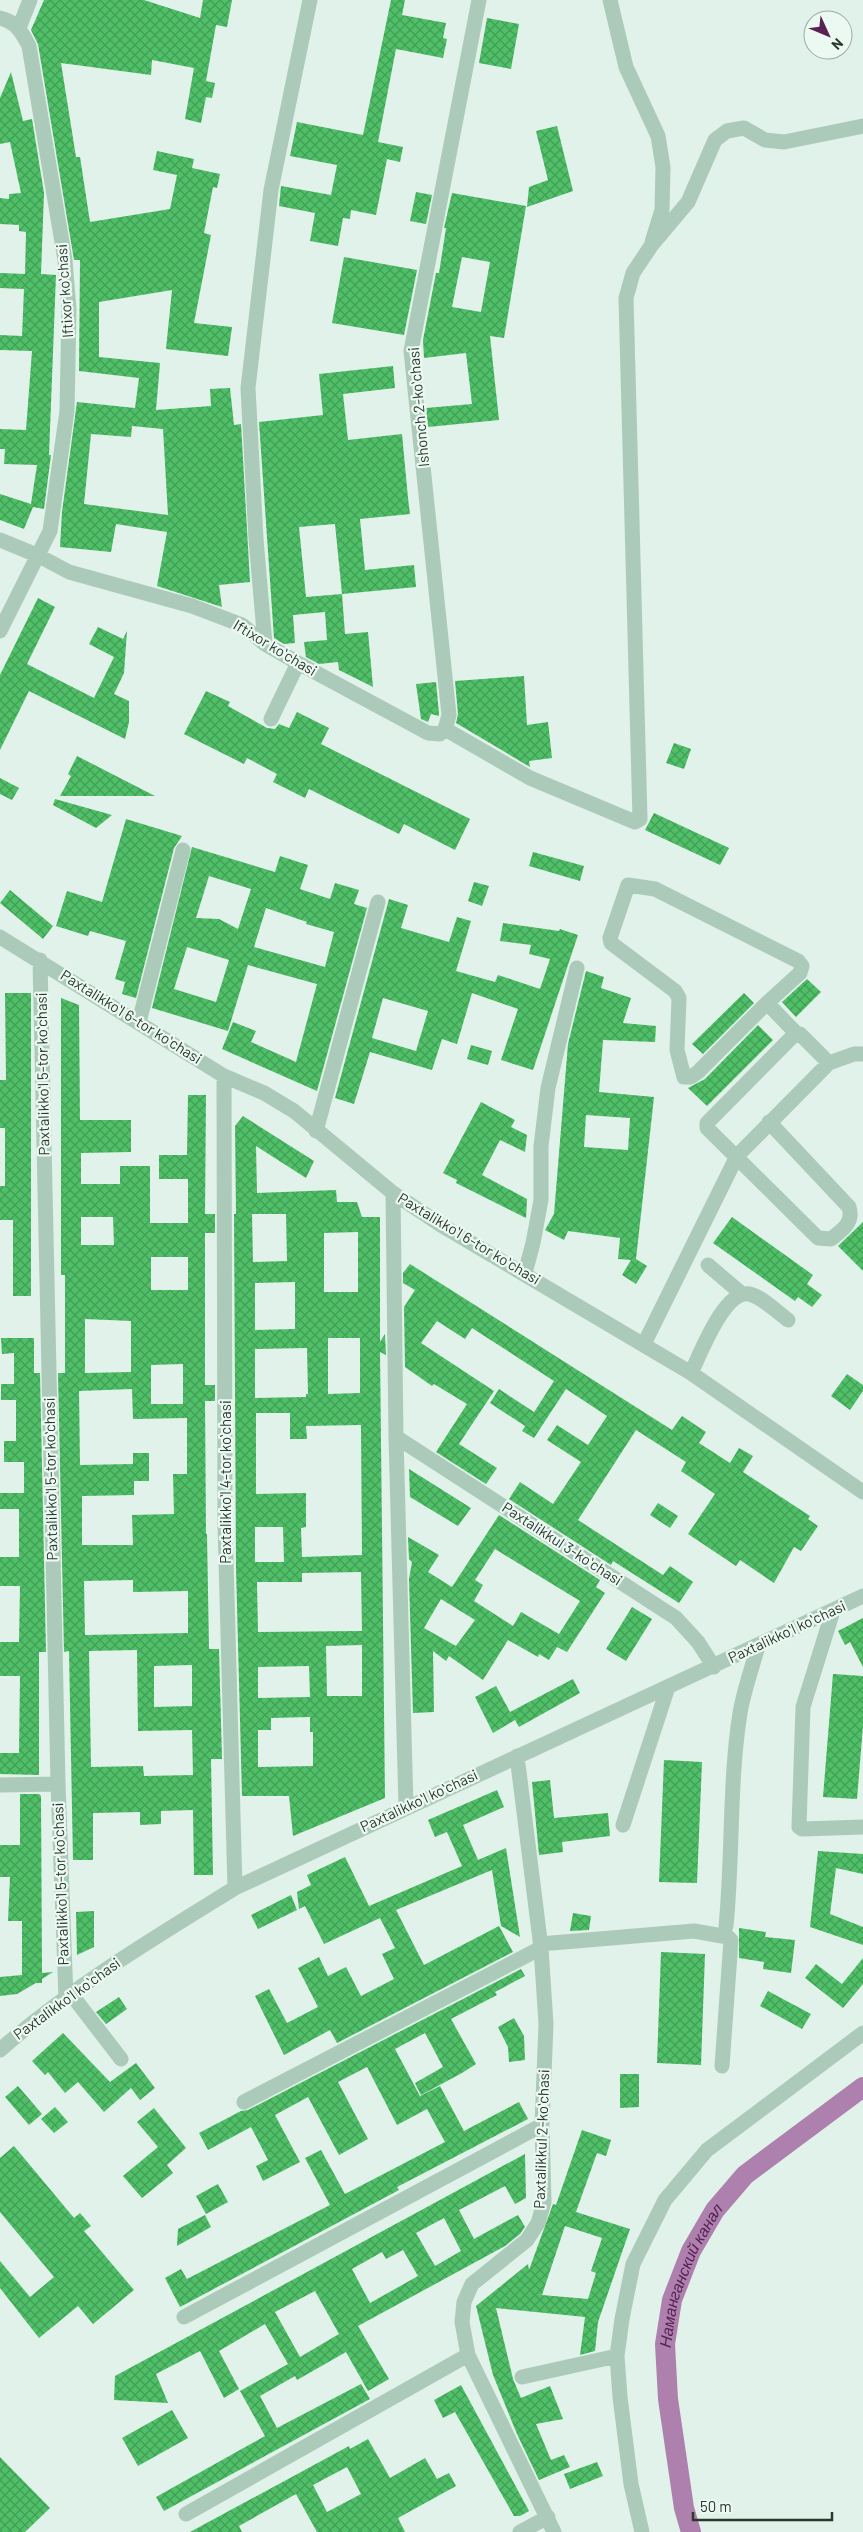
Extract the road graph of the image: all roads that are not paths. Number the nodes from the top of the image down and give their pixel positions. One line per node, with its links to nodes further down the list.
1 (30, 0): 6 (street)
2 (310, 0): 12 (street)
3 (479, 0): 15 (street, Ishonch 2-koʻchasi)
4 (610, 0): 8 (street)
5 (0, 18): 6 (street)
6 (19, 28): 10 (street, Iftixor koʻchasi)
7 (863, 126): 8 (street)
8 (651, 246): 15 (street)
9 (0, 540): 10 (street, Iftixor koʻchasi)
10 (39, 556): 11 (street, Iftixor koʻchasi); 12 (street, Iftixor koʻchasi)
11 (0, 631)
12 (265, 644): 13 (street, Iftixor koʻchasi)
13 (298, 663): 14 (street); 15 (street, Iftixor koʻchasi)
14 (271, 719)
15 (446, 728)
16 (182, 850): 22 (street)
17 (378, 902): 28 (street)
18 (0, 937): 19 (street, Paxtalikkoʻl 6-tor koʻchasi)
19 (40, 960): 22 (street, Paxtalikkoʻl 6-tor koʻchasi); 45 (street, Paxtalikkoʻl 5-tor koʻchasi)
20 (577, 968): 32 (street)
21 (768, 1003): 21 (street); 23 (street)
22 (139, 1022): 26 (street, Paxtalikkoʻl 6-tor koʻchasi)
23 (796, 1033): 25 (street); 29 (street)
24 (863, 1054): 25 (street)
25 (830, 1063): 27 (street)
26 (224, 1076): 28 (street, Paxtalikkoʻl 6-tor koʻchasi); 50 (street, Paxtalikkoʻl 4-tor koʻchasi)
27 (769, 1122): 29 (street); 29 (street)
28 (316, 1131): 30 (street, Paxtalikkoʻl 6-tor koʻchasi)
29 (737, 1156): 35 (street)
30 (393, 1193): 32 (street, Paxtalikkoʻl 6-tor koʻchasi); 37 (street)
31 (708, 1265): 33 (street)
32 (525, 1273): 35 (street, Paxtalikkoʻl 6-tor koʻchasi)
33 (742, 1294): 34 (street); 36 (street)
34 (788, 1320)
35 (644, 1344): 36 (street, Paxtalikkoʻl 6-tor koʻchasi)
36 (692, 1373): 38 (street, Paxtalikkoʻl 6-tor koʻchasi)
37 (396, 1437): 42 (street, Paxtalikkul 3-koʻchasi); 47 (street)
38 (863, 1492)
39 (863, 1596): 40 (street, Paxtalikkoʻl koʻchasi)
40 (832, 1611): 41 (street, Paxtalikkoʻl koʻchasi); 49 (street)
41 (758, 1646): 42 (street, Paxtalikkoʻl koʻchasi); 51 (street)
42 (714, 1666): 43 (street, Paxtalikkoʻl koʻchasi)
43 (668, 1687): 44 (street, Paxtalikkoʻl koʻchasi); 48 (street)
44 (516, 1756): 47 (street, Paxtalikkoʻl koʻchasi); 52 (street, Paxtalikkul 2-koʻchasi)
45 (58, 1784): 46 (street); 53 (street, Paxtalikkoʻl 5-tor koʻchasi)
46 (0, 1785)
47 (406, 1807): 50 (street, Paxtalikkoʻl koʻchasi)
48 (623, 1825)
49 (863, 1827)
50 (234, 1888): 53 (street, Paxtalikkoʻl koʻchasi)
51 (726, 1926)
52 (540, 1946): 57 (street); 58 (street); 59 (street, Paxtalikkul 2-koʻchasi)
53 (69, 1996): 55 (street, Paxtalikkoʻl koʻchasi); 56 (street)
54 (863, 2033): 62 (street)
55 (0, 2050)
56 (121, 2059)
57 (722, 2066)
58 (244, 2102)
59 (542, 2125): 60 (street); 61 (street, Paxtalikkul 2-koʻchasi)
60 (184, 2318)
61 (468, 2355): 64 (street); 65 (street, Paxtalikkul 2-koʻchasi)
62 (617, 2356): 63 (street); 68 (street)
63 (522, 2377)
64 (186, 2514)
65 (548, 2517): 66 (street); 67 (street, Paxtalikkul 2-koʻchasi)
66 (520, 2532)
67 (554, 2532)
68 (642, 2532)

